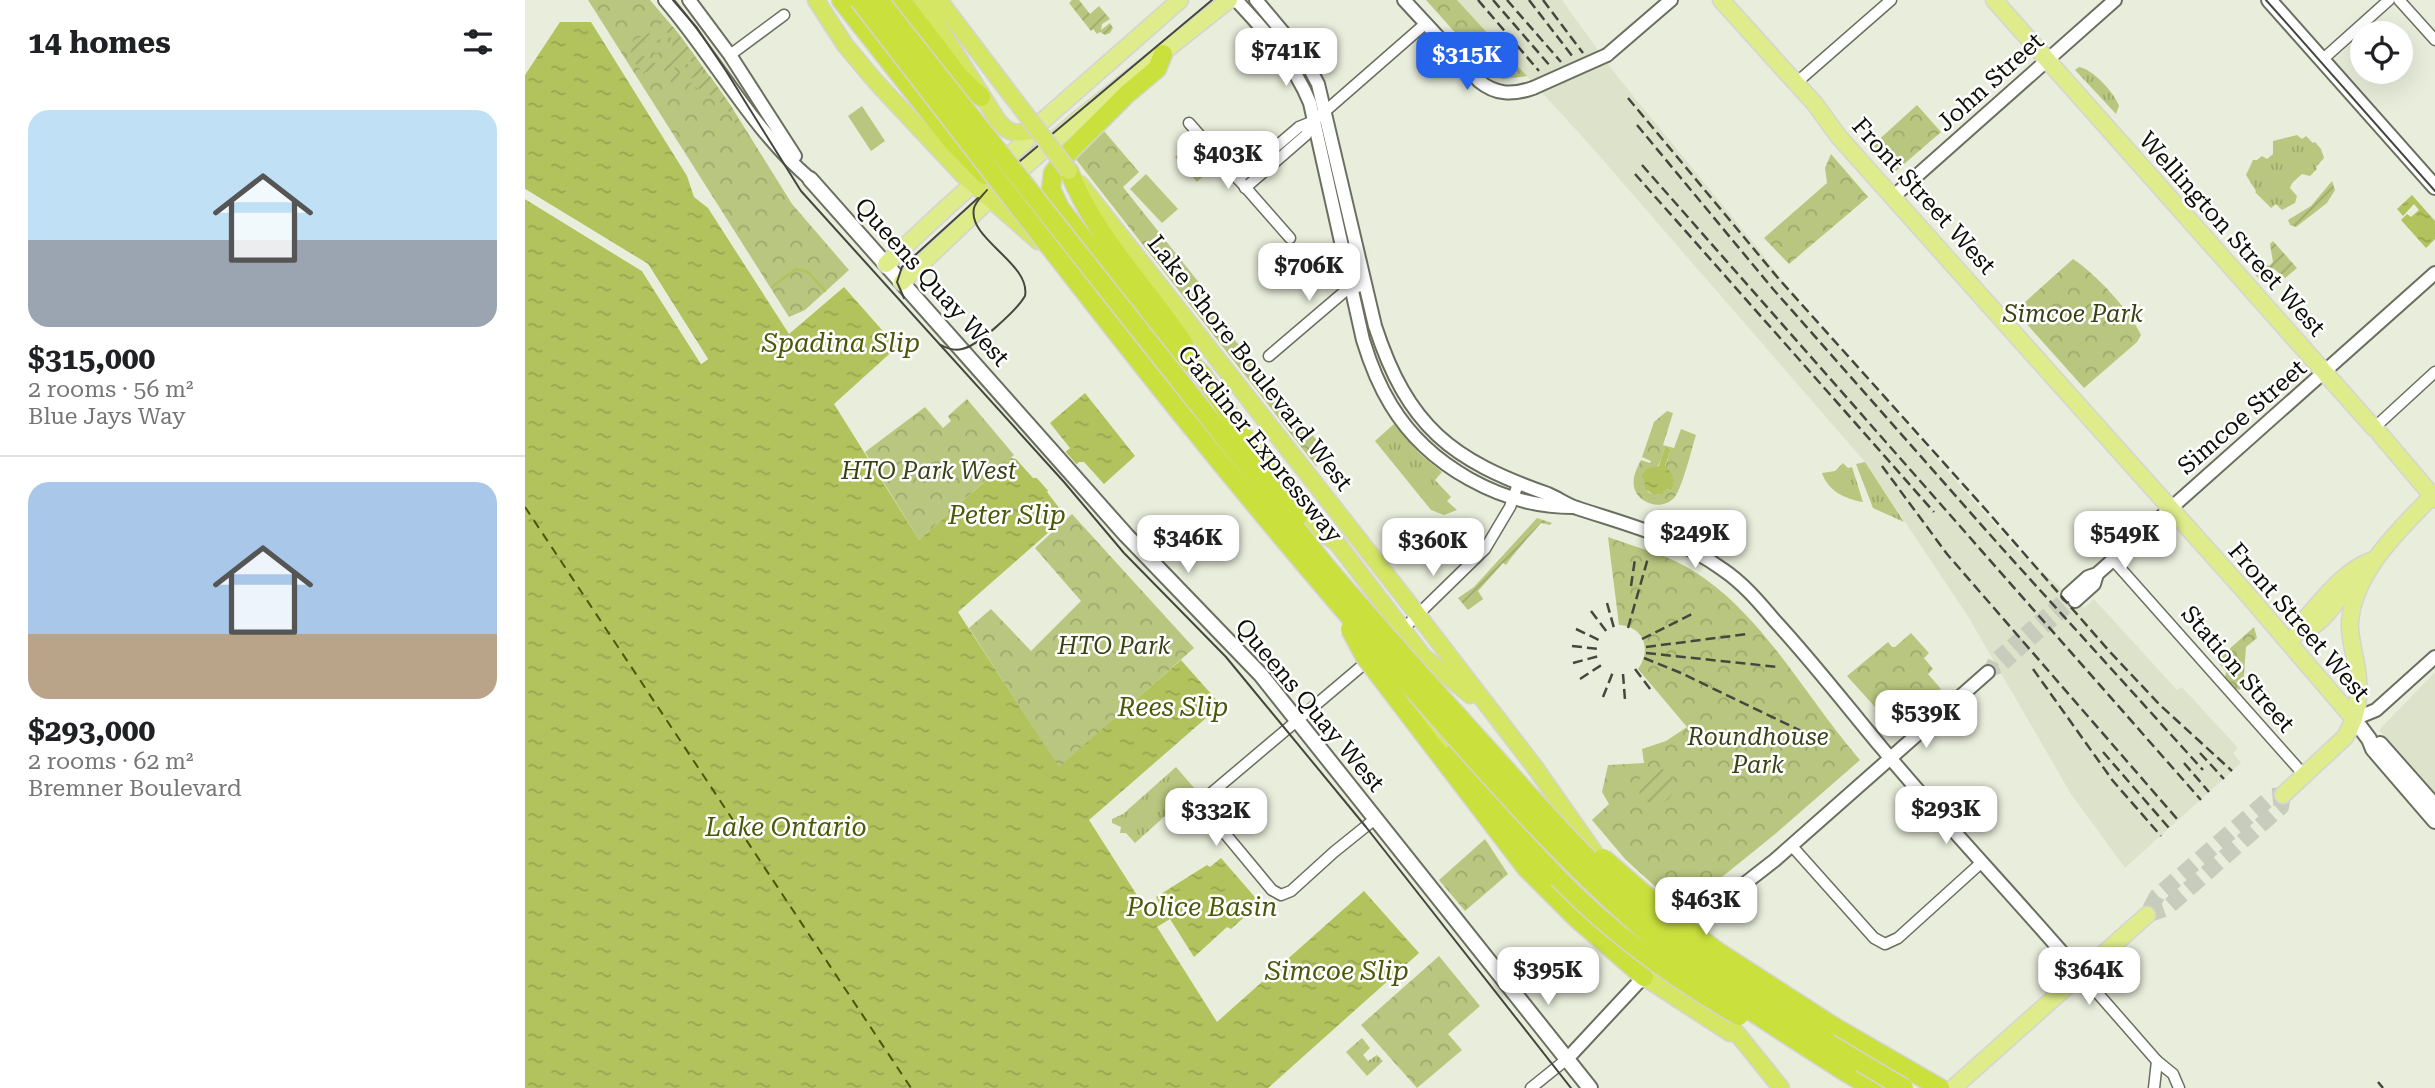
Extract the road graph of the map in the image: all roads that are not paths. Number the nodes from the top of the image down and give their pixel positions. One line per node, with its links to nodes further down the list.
1 (665, 0): 39 (street, Queens Quay West)
2 (689, 0): 27 (street, Queens Quay West)
3 (816, 0): 40 (highway)
4 (841, 0): 40 (highway)
5 (859, 0): 66 (highway, Gardiner Expressway, bridge)
6 (879, 0): 63 (highway, Gardiner Expressway, bridge)
7 (901, 0): 31 (highway)
8 (922, 0): 31 (highway)
9 (939, 0): 38 (highway, Lake Shore Boulevard West, bridge)
10 (1180, 0): 35 (main road)
11 (1229, 0): 26 (main road)
12 (1237, 0): 33 (street)
13 (1256, 0): 32 (street)
14 (1403, 0): 24 (street)
15 (1671, 0): 24 (street, bridge)
16 (1721, 0): 30 (main road, Front Street West)
17 (1891, 0): 30 (street)
18 (1994, 0): 28 (main road, Wellington Street West)
19 (2115, 0): 28 (street, John Street)
20 (2269, 0): 29 (main road)
21 (2389, 0): 29 (street)
22 (2399, 0): 25 (street)
23 (784, 15): 27 (street)
24 (1425, 24): 32 (street)
25 (2435, 40)
26 (1163, 54): 37 (main road); 55 (highway)
27 (730, 55): 39 (street, Queens Quay West)
28 (2046, 60): 45 (street, John Street); 53 (main road, Wellington Street West)
29 (2322, 60): 42 (main road)
30 (1796, 83): 45 (main road, Front Street West)
31 (981, 97): 35 (highway)
32 (1326, 111): 33 (street); 50 (street)
33 (1314, 121): 41 (street); 43 (street); 51 (street)
34 (1189, 123): 41 (street)
35 (1031, 131): 36 (main road)
36 (1013, 152)
37 (1024, 167)
38 (1069, 171): 55 (highway); 67 (highway, Lake Shore Boulevard West)
39 (810, 179): 47 (main road, Queens Quay West)
40 (979, 180): 44 (highway); 47 (main road)
41 (1238, 180): 43 (street)
42 (2435, 187)
43 (1245, 188): 46 (street)
44 (995, 195): 49 (main road); 59 (highway)
45 (1894, 196): 60 (main road, Front Street West)
46 (1290, 238)
47 (886, 264): 49 (main road, Queens Quay West)
48 (2435, 273): 53 (street, Simcoe Street)
49 (902, 282): 76 (main road, Queens Quay West)
50 (1366, 285): 51 (street); 57 (street)
51 (1352, 288): 52 (street); 57 (street)
52 (1269, 356)
53 (2324, 372): 56 (main road, Wellington Street West); 60 (street, Simcoe Street)
54 (2435, 372): 56 (street)
55 (1202, 374): 63 (highway, bridge)
56 (2377, 431): 58 (main road, Wellington Street West)
57 (1516, 491): 67 (street); 77 (street)
58 (2434, 496): 61 (main road)
59 (1266, 508): 68 (highway); 70 (highway)
60 (2170, 509): 62 (street, Simcoe Street); 69 (main road, Front Street West)
61 (2376, 559): 64 (main road); 69 (main road)
62 (2113, 560): 65 (street, Simcoe Street); 78 (street, Station Street)
63 (1325, 565): 79 (highway, Gardiner Expressway, bridge)
64 (2363, 576): 69 (main road); 75 (main road)
65 (2072, 598)
66 (1335, 601): 91 (highway, bridge); 95 (highway, Gardiner Expressway, bridge)
67 (1417, 615): 68 (street); 74 (highway, Lake Shore Boulevard West)
68 (1402, 631): 70 (street); 74 (highway)
69 (2293, 637): 75 (main road, Front Street West)
70 (1373, 657): 73 (highway); 76 (street)
71 (2435, 657): 75 (street)
72 (1988, 672): 77 (street)
73 (1400, 689): 89 (highway); 95 (highway, bridge)
74 (1496, 717): 88 (highway, Lake Shore Boulevard West)
75 (2354, 719): 78 (main road); 80 (main road, Front Street West)
76 (1296, 720): 83 (main road, Queens Quay West); 83 (street)
77 (1891, 758): 85 (street); 86 (street)
78 (2304, 775): 81 (main road)
79 (1521, 787): 101 (highway, Gardiner Expressway, bridge); 102 (highway, bridge)
80 (2411, 787): 82 (main road, Front Street West); 84 (main road, Front Street West)
81 (2283, 795)
82 (2435, 806)
83 (1375, 819): 93 (main road, Queens Quay West)
84 (2435, 821)
85 (1791, 845): 86 (street); 88 (street)
86 (1982, 862): 90 (street)
87 (2147, 915): 90 (main road)
88 (1682, 938): 89 (street); 100 (highway, Lake Shore Boulevard West)
89 (1662, 958): 91 (street); 92 (highway)
90 (2080, 973): 94 (street); 103 (main road)
91 (1644, 977): 92 (highway); 93 (street)
92 (1744, 1042): 98 (highway)
93 (1567, 1059): 96 (street); 97 (main road, Queens Quay West)
94 (2157, 1061): 104 (street); 105 (street)
95 (1847, 1073): 99 (highway, Gardiner Expressway)
96 (1531, 1088)
97 (1590, 1088)
98 (1781, 1088)
99 (1873, 1088)
100 (1894, 1088)
101 (1905, 1088)
102 (1940, 1088)
103 (1953, 1088)
104 (2154, 1088)
105 (2179, 1088)

